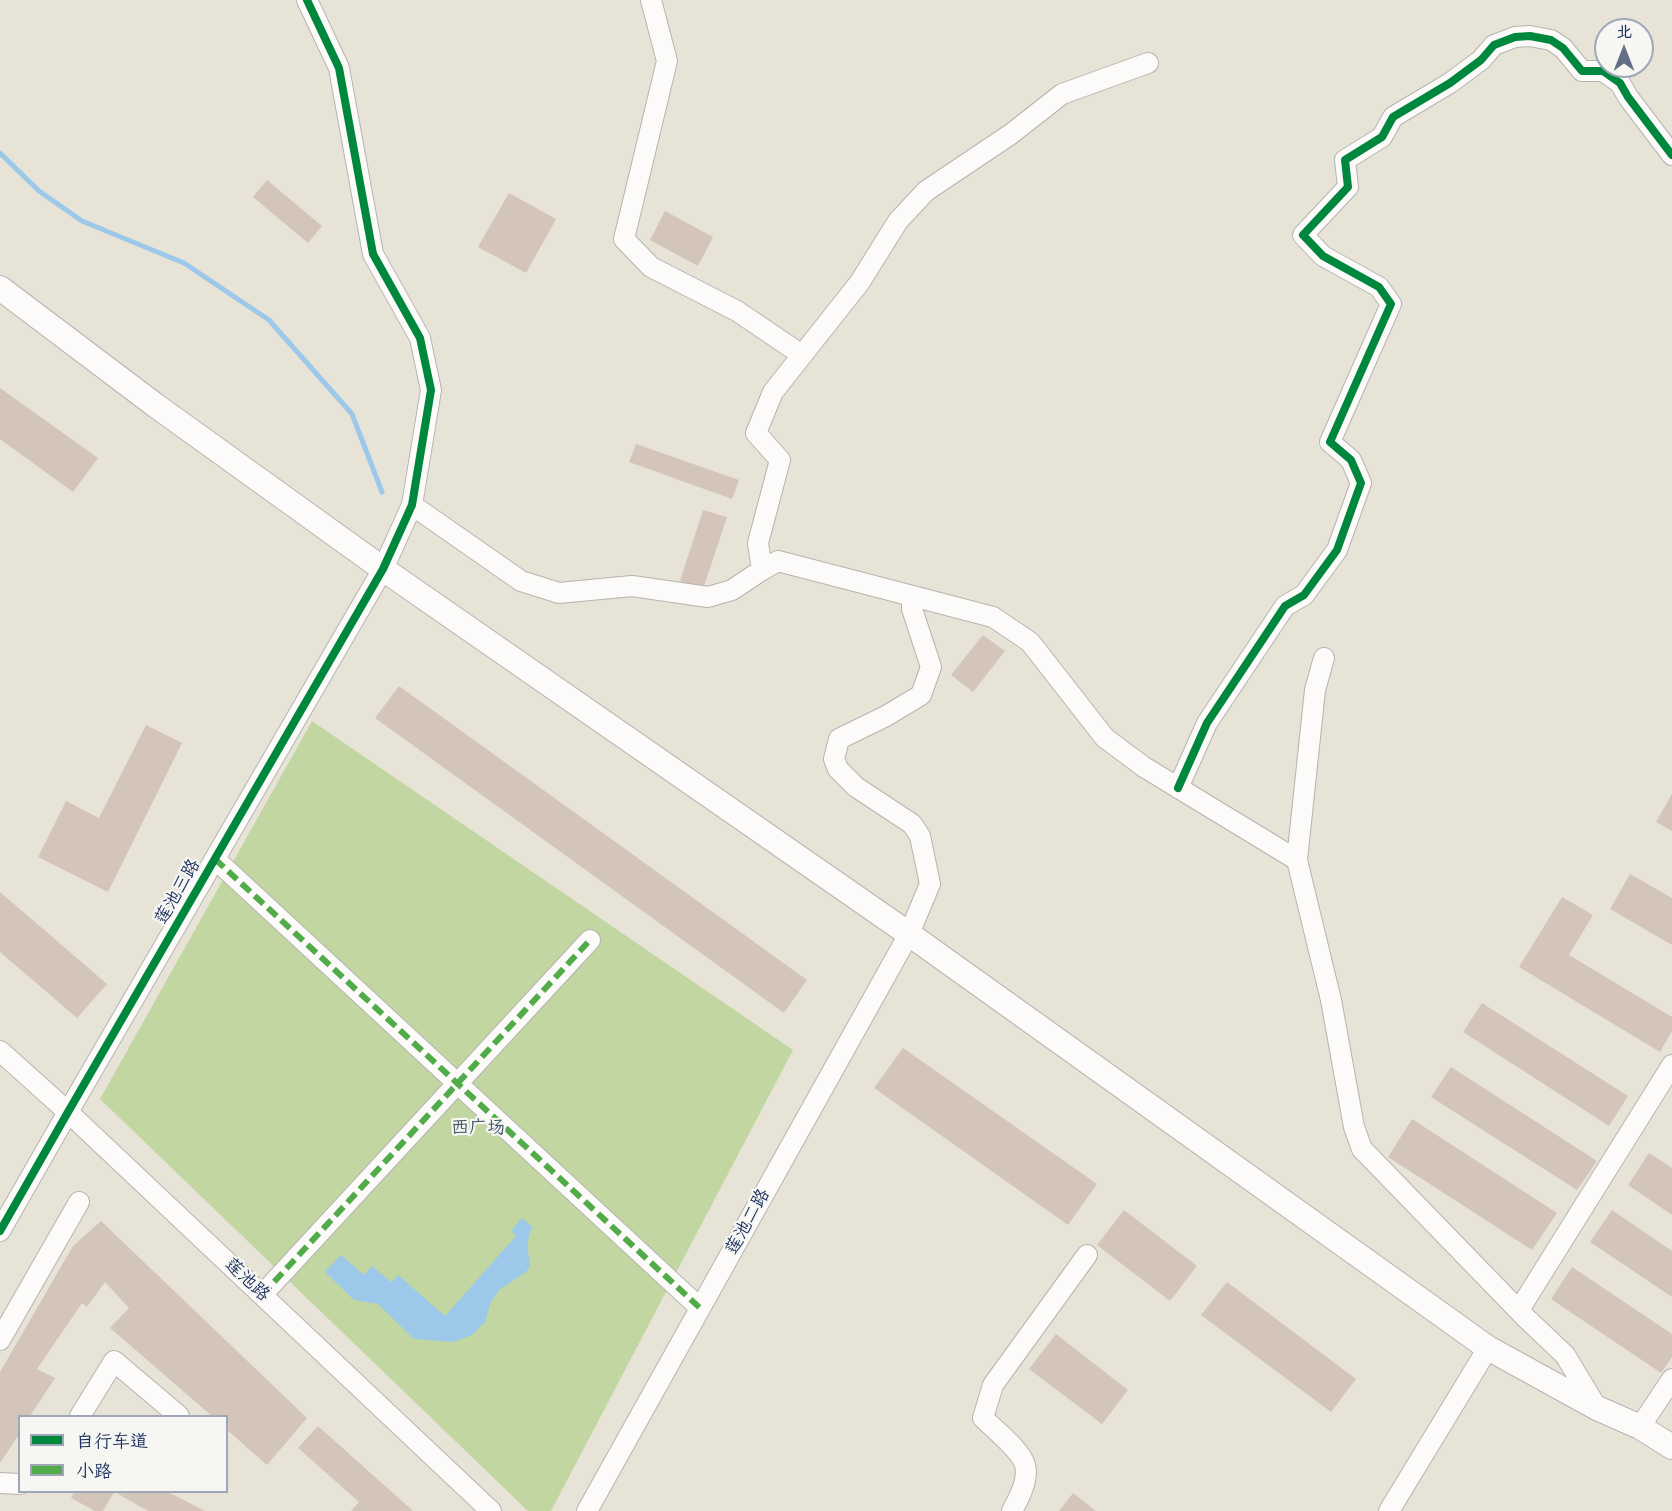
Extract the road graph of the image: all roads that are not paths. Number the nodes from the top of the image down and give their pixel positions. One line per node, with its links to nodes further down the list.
1 (307, 0): 7 (street, 莲池三路)
2 (651, 0): 6 (street)
3 (1148, 63): 6 (street)
4 (1672, 155): 12 (street)
5 (0, 288): 8 (main road)
6 (802, 356): 9 (street)
7 (412, 506): 8 (street, 莲池三路); 9 (street)
8 (383, 569): 13 (street, 莲池三路); 15 (main road)
9 (762, 570): 10 (street)
10 (912, 596): 12 (street); 15 (street, 莲池二路)
11 (1324, 658): 14 (street)
12 (1178, 788): 14 (street)
13 (215, 858): 19 (street); 20 (street, 莲池三路)
14 (1297, 860): 26 (street)
15 (909, 933): 25 (street, 莲池二路); 28 (main road)
16 (590, 940): 19 (street)
17 (0, 1051): 20 (street, 莲池路)
18 (1672, 1065): 26 (street)
19 (458, 1083): 24 (street); 25 (street)
20 (68, 1112): 22 (street, 莲池三路); 24 (street, 莲池路)
21 (79, 1202): 27 (street)
22 (0, 1232)
23 (1088, 1255): 39 (street)
24 (262, 1295): 37 (street, 莲池路)
25 (700, 1308): 38 (street, 莲池二路)
26 (1519, 1310): 30 (street)
27 (0, 1340)
28 (1488, 1348): 30 (main road); 40 (street)
29 (1672, 1379): 33 (street)
30 (1597, 1408): 33 (main road)
31 (81, 1415): 32 (street)
32 (178, 1415)
33 (1640, 1427): 34 (main road)
34 (1672, 1447)
35 (0, 1483): 36 (street)
36 (18, 1484)
37 (491, 1511)
38 (587, 1511)
39 (1012, 1511)
40 (1389, 1511)

